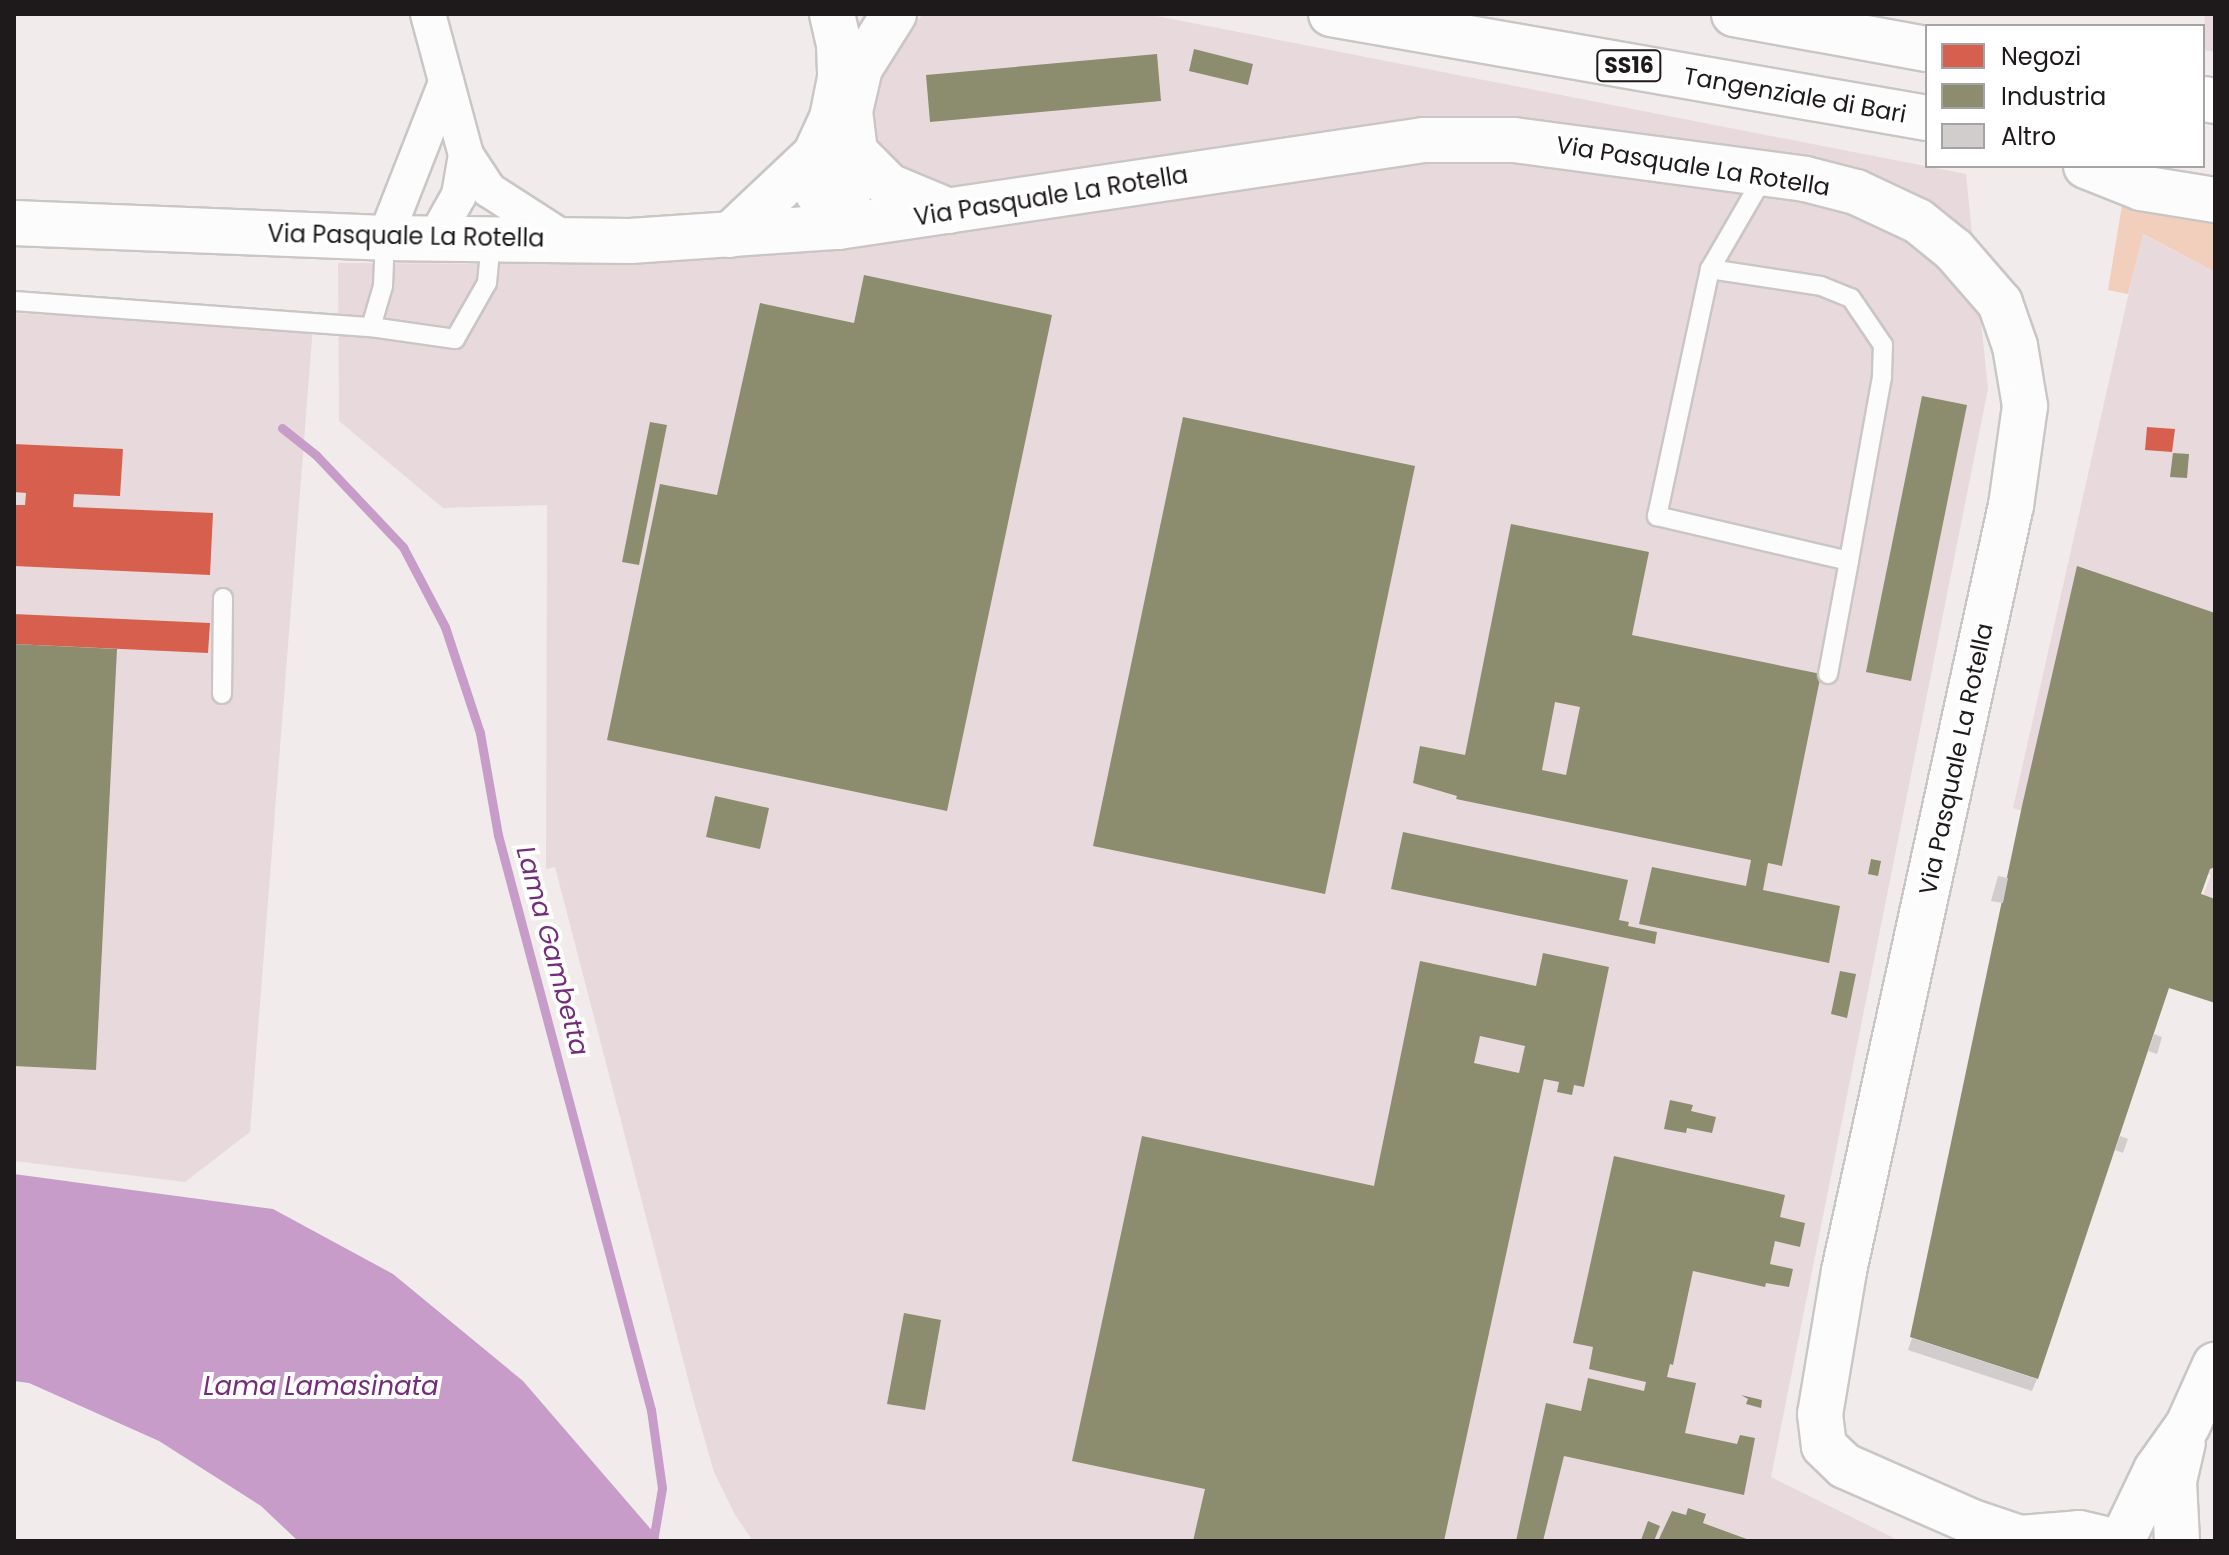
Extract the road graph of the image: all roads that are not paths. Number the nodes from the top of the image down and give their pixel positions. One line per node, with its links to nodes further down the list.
1 (428, 14): 7 (street)
2 (832, 14): 9 (main road)
3 (894, 14): 9 (main road)
4 (1331, 14): 8 (main road, Tangenziale di Bari / SS16)
5 (1734, 14): 6 (main road)
6 (1925, 49)
7 (446, 82): 10 (street); 18 (street)
8 (1925, 118)
9 (835, 154): 14 (main road); 16 (main road); 17 (main road)
10 (466, 155): 19 (street); 20 (street)
11 (2091, 168): 13 (main road)
12 (1765, 173): 14 (main road, Via Pasquale La Rotella); 22 (lane); 31 (main road, Via Pasquale La Rotella)
13 (2215, 200)
14 (949, 211): 16 (main road, Via Pasquale La Rotella)
15 (14, 223): 18 (main road, Via Pasquale La Rotella)
16 (838, 227): 17 (main road, Via Pasquale La Rotella)
17 (730, 235): 20 (main road, Via Pasquale La Rotella)
18 (385, 238): 19 (main road, Via Pasquale La Rotella); 24 (lane)
19 (435, 238): 21 (main road, Via Pasquale La Rotella)
20 (565, 239): 21 (main road, Via Pasquale La Rotella)
21 (491, 241): 24 (lane)
22 (1710, 269): 25 (lane); 25 (lane)
23 (14, 301): 24 (lane)
24 (371, 327)
25 (1849, 561): 27 (lane)
26 (223, 598): 28 (lane)
27 (1828, 674)
28 (222, 694)
29 (2215, 1365): 30 (main road)
30 (2188, 1425): 33 (main road); 34 (main road)
31 (2022, 1540): 32 (main road)
32 (2113, 1541)
33 (2122, 1541)
34 (2177, 1541)

